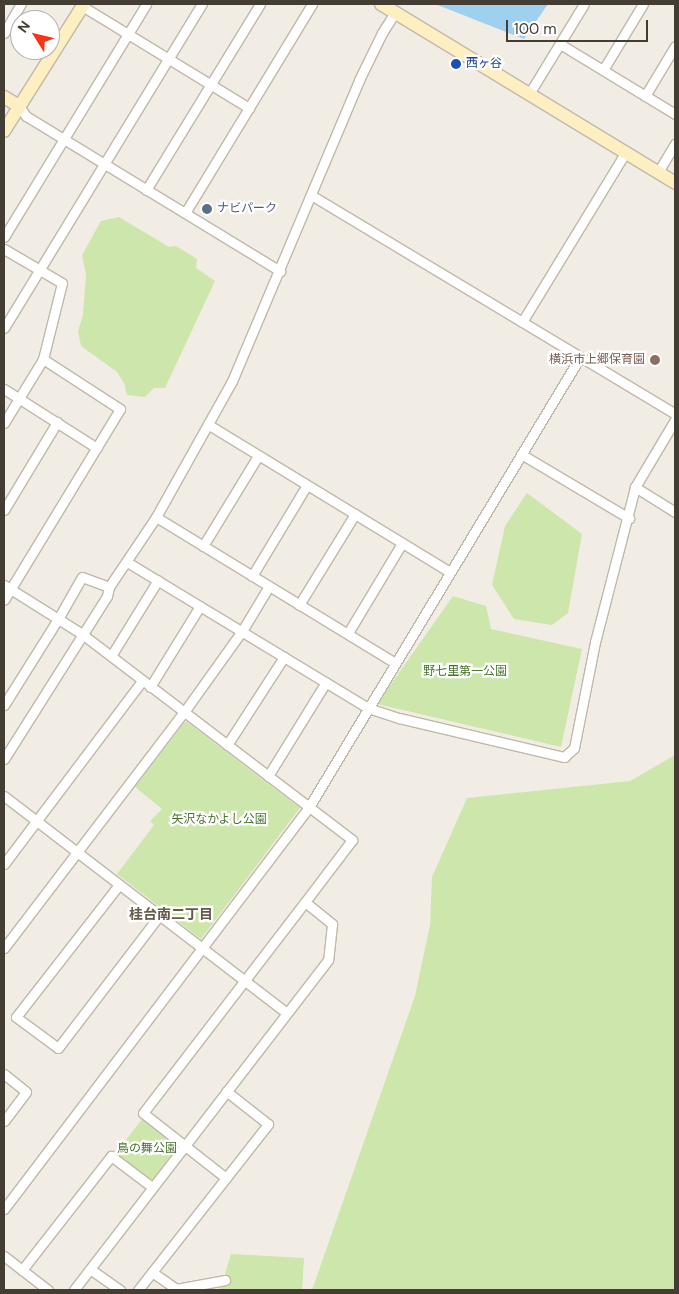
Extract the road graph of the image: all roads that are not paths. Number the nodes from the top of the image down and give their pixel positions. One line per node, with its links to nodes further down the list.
1 (21, 4): 11 (street)
2 (146, 4): 12 (street)
3 (202, 4): 15 (street)
4 (260, 4): 17 (street)
5 (312, 4): 22 (street)
6 (381, 4): 10 (street)
7 (584, 4): 13 (street)
8 (643, 4): 16 (street)
9 (83, 5): 12 (street); 21 (street)
10 (395, 12): 18 (street); 32 (street)
11 (4, 33)
12 (128, 34): 15 (street); 25 (street)
13 (560, 44): 16 (street); 18 (street)
14 (675, 46): 19 (street)
15 (169, 58): 17 (street); 28 (street)
16 (603, 70): 19 (street)
17 (211, 85): 22 (street); 31 (street)
18 (529, 94): 27 (street)
19 (645, 96): 23 (street)
20 (4, 97): 21 (street)
21 (19, 106): 24 (street); 25 (street)
22 (249, 108): 33 (street)
23 (675, 114)
24 (4, 131)
25 (64, 139): 28 (street); 34 (street)
26 (675, 144): 29 (street)
27 (625, 153): 29 (street); 38 (street)
28 (104, 164): 31 (street); 36 (street)
29 (658, 172): 30 (street)
30 (675, 183)
31 (146, 190): 33 (street)
32 (311, 195): 37 (street); 38 (street)
33 (185, 214): 37 (street)
34 (4, 237)
35 (4, 249): 36 (street)
36 (40, 270): 39 (street); 41 (street)
37 (280, 271): 48 (street)
38 (522, 322): 40 (street)
39 (4, 328)
40 (580, 357): 44 (street); 50 (street)
41 (43, 359): 43 (street); 49 (street)
42 (4, 389): 43 (street)
43 (19, 398): 46 (street); 47 (street)
44 (675, 414)
45 (675, 420): 53 (street)
46 (57, 422): 49 (street); 54 (street)
47 (4, 423)
48 (209, 426): 51 (street); 57 (street)
49 (97, 448): 66 (street)
50 (521, 454): 58 (street); 62 (street)
51 (258, 456): 52 (street); 60 (street)
52 (307, 485): 56 (street); 63 (street)
53 (635, 487): 55 (street); 58 (street)
54 (4, 510)
55 (675, 512)
56 (355, 514): 59 (street); 69 (street)
57 (156, 517): 60 (street); 61 (street)
58 (628, 518): 81 (street)
59 (402, 543): 62 (street); 73 (street)
60 (203, 546): 63 (street)
61 (127, 562): 64 (street); 67 (street)
62 (450, 572): 77 (street)
63 (252, 576): 65 (street)
64 (158, 580): 70 (street); 75 (street)
65 (269, 586): 69 (street); 72 (street)
66 (7, 587): 68 (street); 71 (street)
67 (109, 587): 71 (street); 74 (street)
68 (4, 600)
69 (299, 605): 73 (street)
70 (200, 606): 72 (street); 79 (street)
71 (58, 619): 74 (street); 80 (street)
72 (242, 631): 76 (street); 82 (street)
73 (348, 633): 77 (street)
74 (82, 634): 75 (street); 84 (street)
75 (111, 656): 79 (street)
76 (284, 657): 78 (street); 83 (street)
77 (395, 663): 81 (street)
78 (326, 682): 81 (street); 85 (street)
79 (146, 684): 82 (street); 88 (street)
80 (4, 706)
81 (368, 708): 87 (street)
82 (184, 712): 83 (street); 89 (street)
83 (227, 745): 85 (street)
84 (4, 759)
85 (268, 776): 87 (street)
86 (4, 796): 88 (street)
87 (309, 807): 92 (street); 95 (street)
88 (36, 822): 89 (street); 90 (street)
89 (77, 852): 91 (street); 94 (street)
90 (4, 864)
91 (118, 886): 93 (street); 93 (street)
92 (305, 902): 96 (street); 97 (street)
93 (159, 916): 95 (street)
94 (4, 948)
95 (202, 949): 96 (street); 104 (street)
96 (244, 980): 97 (street); 101 (street)
97 (286, 1012): 99 (street)
98 (4, 1074): 100 (street)
99 (226, 1091): 101 (street); 102 (street)
100 (4, 1121)
101 (183, 1146): 102 (street); 103 (street)
102 (226, 1178): 108 (street)
103 (152, 1187): 106 (street); 107 (street)
104 (4, 1209)
105 (4, 1256): 107 (street)
106 (90, 1269): 111 (street); 112 (street)
107 (22, 1270): 110 (street)
108 (152, 1272): 109 (street); 113 (street)
109 (225, 1280)
110 (48, 1290)
111 (74, 1290)
112 (120, 1290)
113 (138, 1290)

